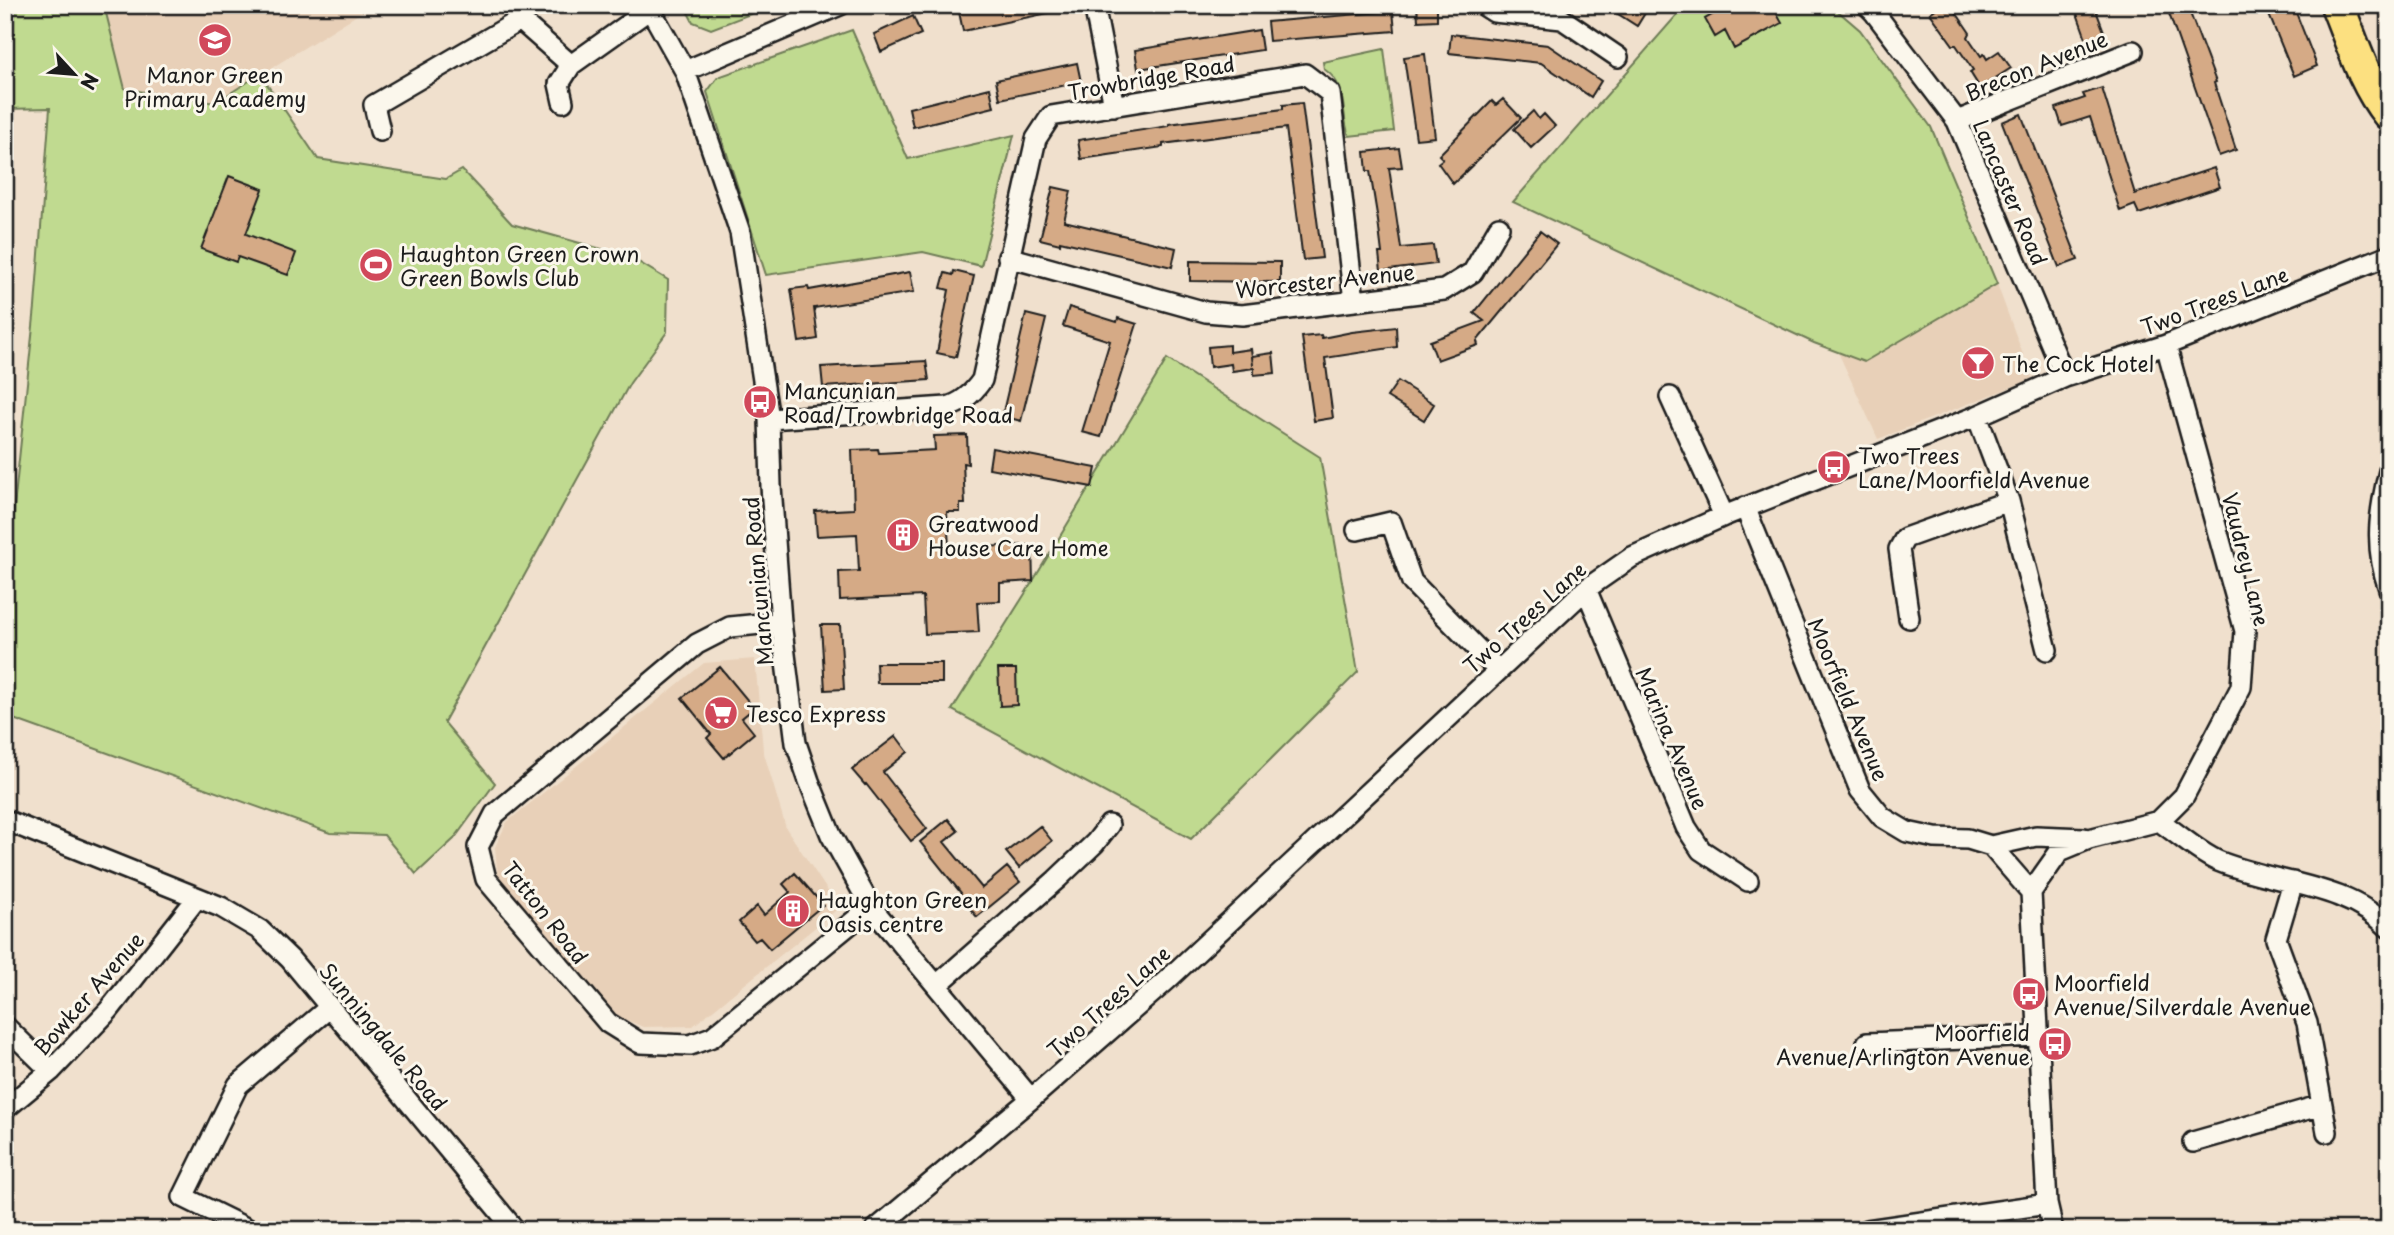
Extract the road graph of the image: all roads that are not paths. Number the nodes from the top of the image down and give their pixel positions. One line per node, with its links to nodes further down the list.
1 (840, 5): 10 (street)
2 (1094, 5): 12 (street)
3 (1483, 5): 8 (street)
4 (2337, 5): 13 (highway)
5 (649, 7): 9 (street); 10 (street, Mancunian Road)
6 (1874, 7): 14 (street, Lancaster Road)
7 (2133, 51): 14 (street, Brecon Avenue)
8 (1618, 57)
9 (571, 65): 11 (street); 15 (street)
10 (685, 71): 24 (street, Mancunian Road)
11 (563, 102)
12 (1114, 106): 18 (street, Trowbridge Road); 19 (street, Trowbridge Road)
13 (2389, 114)
14 (1957, 121): 21 (street, Lancaster Road)
15 (380, 131)
16 (1499, 227): 19 (street, Worcester Avenue)
17 (2388, 256): 20 (street, Two Trees Lane)
18 (1008, 257): 19 (street, Worcester Avenue); 24 (street, Trowbridge Road)
19 (1354, 301)
20 (2166, 345): 21 (street, Two Trees Lane); 37 (street, Vaudrey Lane)
21 (2065, 377): 23 (street, Two Trees Lane)
22 (1671, 397): 28 (street)
23 (1977, 416): 26 (street); 27 (street, Two Trees Lane)
24 (769, 419): 33 (street, Mancunian Road)
25 (2389, 471): 31 (street)
26 (2009, 500): 32 (street); 34 (street)
27 (1745, 507): 28 (street, Two Trees Lane); 40 (street, Moorfield Avenue)
28 (1724, 516): 30 (street, Two Trees Lane)
29 (1357, 530): 35 (street)
30 (1586, 589): 35 (street, Two Trees Lane); 41 (street, Marina Avenue)
31 (2389, 589)
32 (1909, 618)
33 (781, 622): 45 (street, Mancunian Road); 45 (street, Tatton Road)
34 (2047, 650)
35 (1498, 670): 53 (street, Two Trees Lane)
36 (5, 820): 44 (street, Sunningdale Road)
37 (2160, 821): 39 (street); 42 (street)
38 (1109, 825): 47 (street)
39 (2089, 838): 40 (street); 43 (street)
40 (1992, 846): 43 (street)
41 (1748, 881)
42 (2293, 883): 46 (street); 54 (street)
43 (2031, 892): 50 (street)
44 (197, 898): 48 (street, Sunningdale Road); 52 (street, Bowker Avenue)
45 (871, 907): 47 (street, Mancunian Road)
46 (2389, 928)
47 (937, 985): 53 (street, Mancunian Road)
48 (330, 1007): 59 (street); 60 (street, Sunningdale Road)
49 (5, 1026): 52 (street)
50 (2039, 1036): 51 (street); 58 (street)
51 (1867, 1043)
52 (51, 1071): 55 (street, Bowker Avenue)
53 (1031, 1099): 61 (street, Two Trees Lane)
54 (2322, 1105): 56 (street); 57 (street)
55 (5, 1109)
56 (2327, 1132)
57 (2193, 1142)
58 (2047, 1204): 62 (street); 63 (street)
59 (250, 1230)
60 (515, 1230)
61 (875, 1230)
62 (1867, 1230)
63 (2053, 1230)

